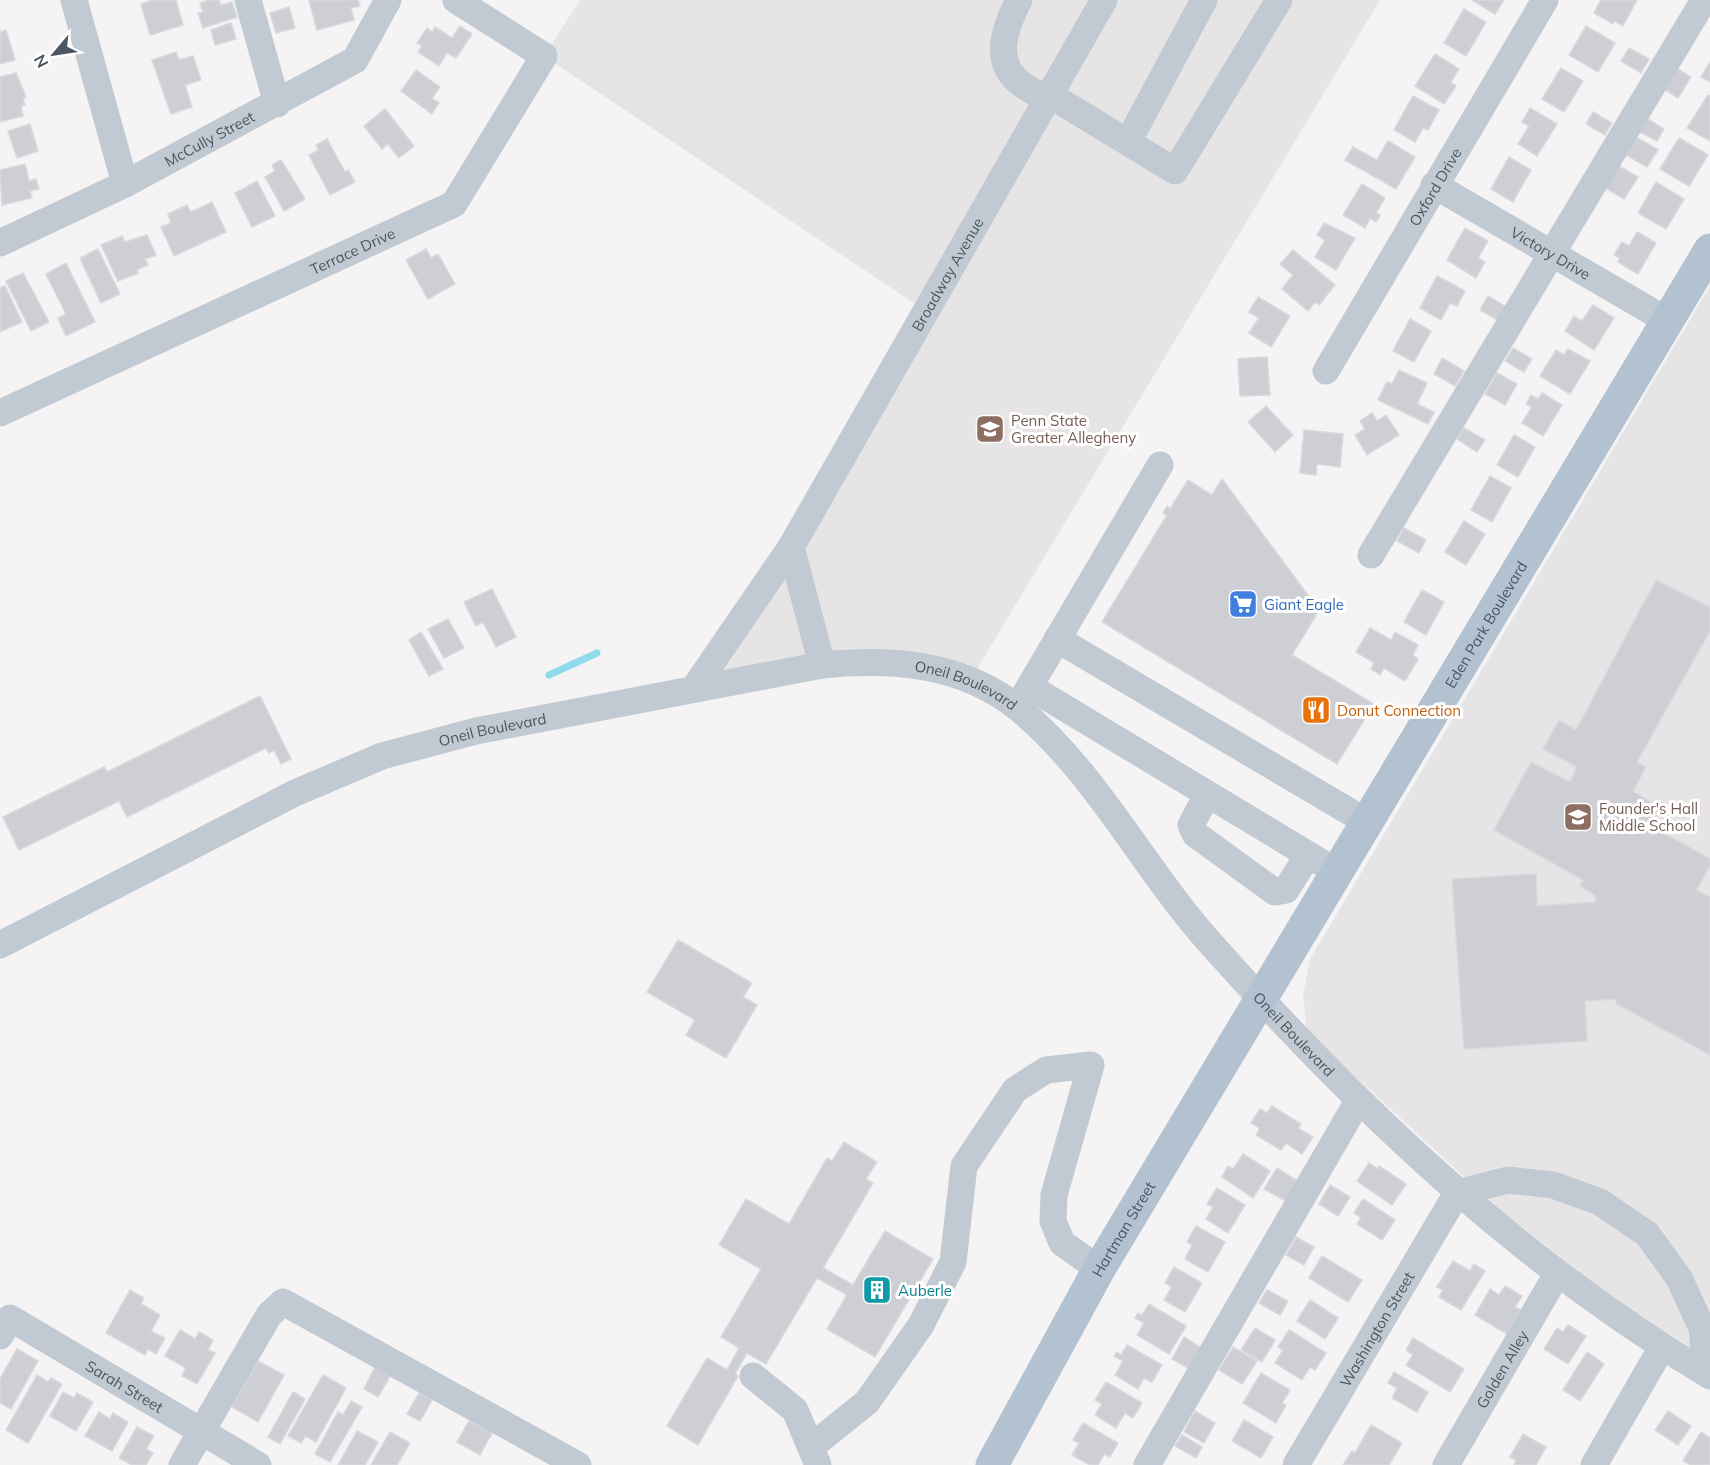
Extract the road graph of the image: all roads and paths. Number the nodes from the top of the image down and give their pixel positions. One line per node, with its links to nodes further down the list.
1 (74, 0): 14 (street)
2 (248, 0): 12 (street)
3 (388, 0): 12 (street, McCully Street)
4 (456, 0): 21 (street, Terrace Drive)
5 (1019, 0): 11 (street)
6 (1104, 0): 11 (street, Broadway Avenue)
7 (1204, 0): 13 (street)
8 (1279, 0): 13 (street)
9 (1545, 0): 15 (street, Oxford Drive)
10 (1704, 0): 18 (street)
11 (1049, 97): 13 (street); 23 (street, Broadway Avenue)
12 (277, 104): 14 (street, McCully Street)
13 (1128, 142)
14 (125, 184): 16 (street, McCully Street)
15 (1434, 185): 18 (street, Victory Drive); 20 (street, Oxford Drive)
16 (0, 243)
17 (1710, 250): 19 (main road, Eden Park Boulevard)
18 (1551, 253): 19 (street, Victory Drive); 24 (street)
19 (1668, 321): 30 (main road, Eden Park Boulevard)
20 (1326, 371)
21 (0, 413)
22 (1160, 465): 25 (street)
23 (791, 547): 26 (street); 27 (street, Broadway Avenue)
24 (1371, 555)
25 (1057, 639): 28 (street); 30 (street)
26 (822, 665): 27 (street, Oneil Boulevard); 28 (street, Oneil Boulevard)
27 (695, 687): 33 (street, Oneil Boulevard)
28 (1023, 697): 29 (street); 34 (street, Oneil Boulevard)
29 (1207, 795): 31 (street); 31 (street)
30 (1367, 822): 32 (main road, Eden Park Boulevard)
31 (1308, 855): 32 (street)
32 (1337, 872): 34 (main road, Eden Park Boulevard)
33 (0, 945)
34 (1262, 998): 35 (street, Oneil Boulevard); 37 (main road, Hartman Street)
35 (1358, 1101): 36 (street, Oneil Boulevard); 49 (street)
36 (1457, 1193): 38 (street, Oneil Boulevard); 41 (street); 50 (street, Washington Street)
37 (1099, 1269): 44 (street); 48 (main road, Hartman Street)
38 (1557, 1274): 40 (street, Oneil Boulevard); 51 (street, Golden Alley)
39 (0, 1336): 43 (street, Sarah Street)
40 (1662, 1347): 41 (street, Oneil Boulevard); 52 (street)
41 (1709, 1373)
42 (753, 1376): 44 (street)
43 (202, 1432): 45 (street); 46 (street); 47 (street, Sarah Street)
44 (814, 1456)
45 (555, 1458)
46 (182, 1465)
47 (258, 1465)
48 (992, 1465)
49 (1147, 1465)
50 (1296, 1465)
51 (1446, 1465)
52 (1594, 1465)

